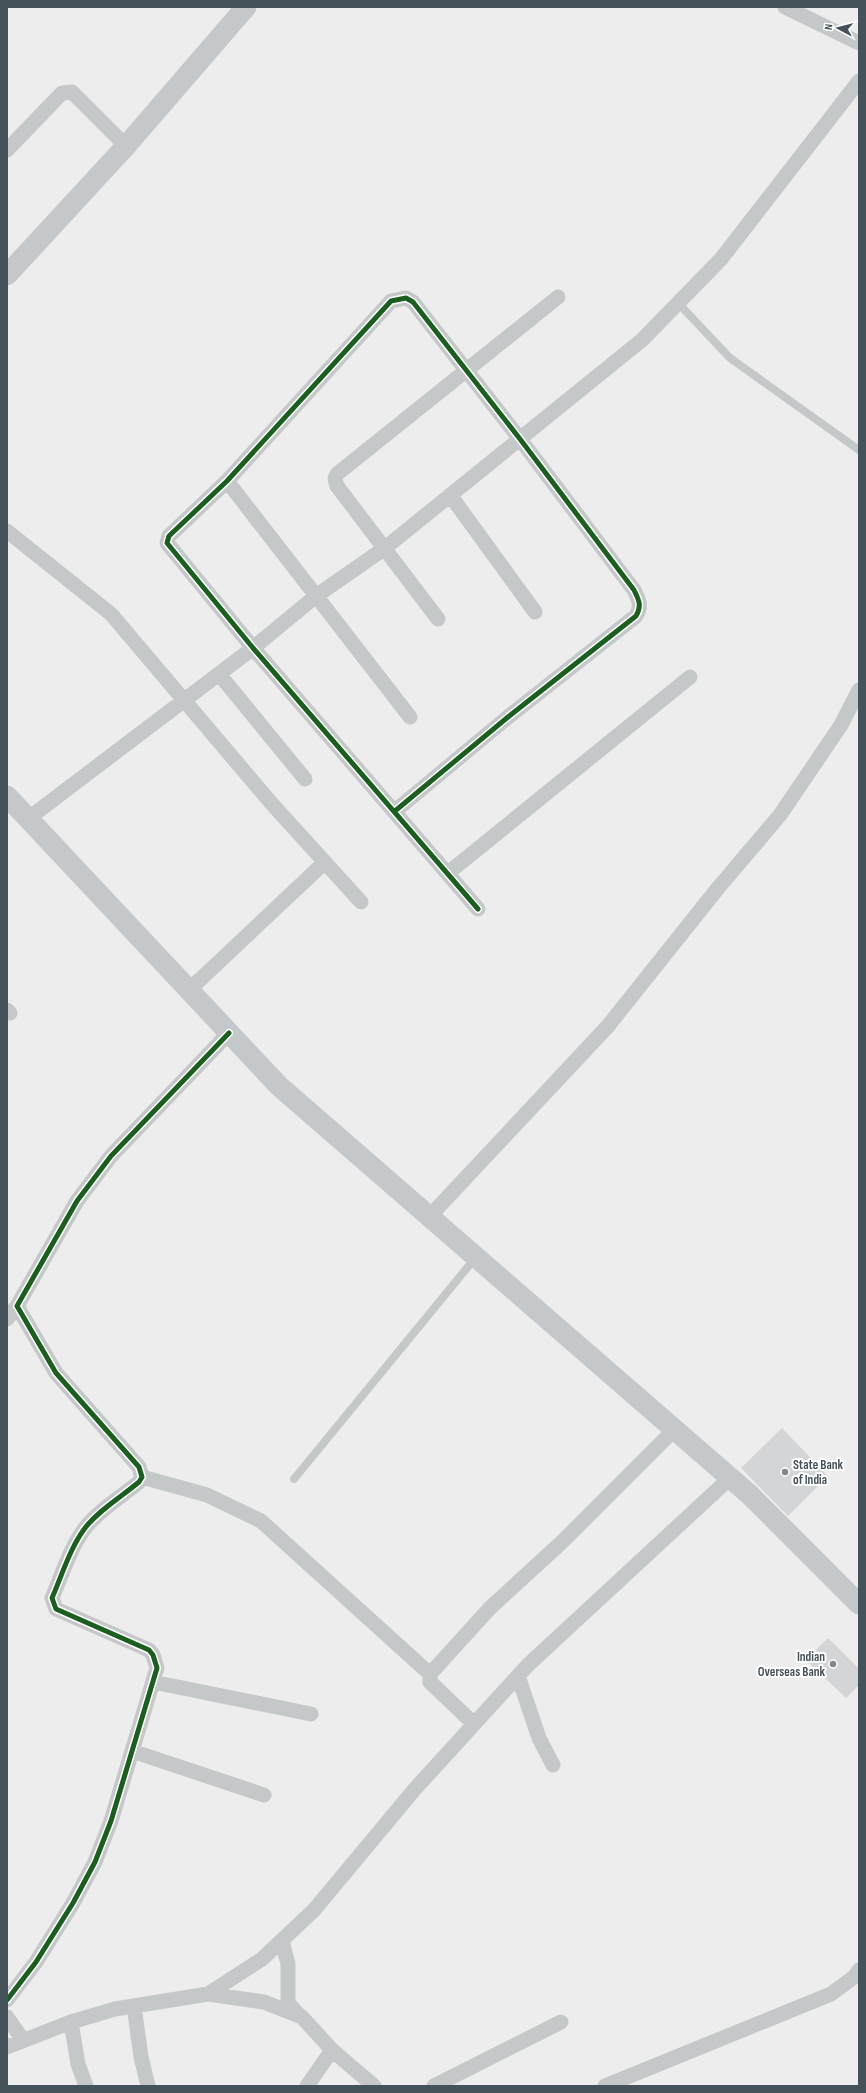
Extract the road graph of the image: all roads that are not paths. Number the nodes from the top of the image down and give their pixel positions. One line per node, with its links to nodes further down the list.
1 (246, 7): 5 (street)
2 (785, 7): 3 (street)
3 (859, 43)
4 (859, 81): 9 (street)
5 (126, 146): 6 (street); 7 (street)
6 (7, 150)
7 (7, 275)
8 (558, 297): 10 (street)
9 (678, 303): 11 (street); 12 (lane)
10 (466, 370): 11 (street); 13 (street); 16 (street)
11 (520, 439): 14 (street); 28 (street)
12 (859, 450)
13 (227, 480): 17 (street); 20 (street)
14 (450, 495): 16 (street); 18 (street)
15 (7, 531): 24 (street)
16 (384, 548): 17 (street); 19 (street)
17 (316, 596): 20 (street); 25 (street)
18 (535, 612)
19 (438, 619)
20 (253, 648): 21 (street); 28 (street)
21 (219, 674): 24 (street); 26 (street)
22 (690, 677): 31 (street)
23 (859, 690): 36 (street)
24 (185, 700): 29 (street); 30 (street)
25 (410, 717)
26 (305, 779)
27 (7, 796): 29 (street)
28 (395, 811): 31 (street)
29 (29, 818): 34 (street)
30 (325, 862): 32 (street); 34 (street)
31 (448, 873): 33 (street)
32 (361, 902)
33 (478, 909)
34 (189, 990): 35 (street)
35 (229, 1033): 36 (street); 38 (street)
36 (430, 1216): 37 (street)
37 (477, 1257): 40 (street); 43 (lane)
38 (17, 1306): 39 (street); 41 (street)
39 (7, 1319)
40 (675, 1429): 42 (street); 45 (street)
41 (142, 1477): 45 (street); 47 (street)
42 (730, 1478): 44 (street); 46 (street)
43 (294, 1479)
44 (859, 1604)
45 (430, 1674): 49 (street)
46 (518, 1676): 49 (street); 51 (street)
47 (153, 1682): 48 (street); 50 (street)
48 (311, 1714)
49 (474, 1724): 53 (street)
50 (132, 1751): 52 (street); 56 (street)
51 (553, 1765)
52 (264, 1795)
53 (282, 1941): 55 (street); 59 (street)
54 (859, 1970): 70 (street)
55 (208, 1994): 57 (street); 59 (street)
56 (7, 2000)
57 (134, 2006): 60 (street); 66 (street)
58 (7, 2017): 62 (street)
59 (302, 2017): 64 (street)
60 (71, 2022): 62 (street); 65 (street)
61 (560, 2022): 69 (street)
62 (23, 2040): 63 (street)
63 (7, 2047)
64 (332, 2050): 67 (street); 68 (street)
65 (86, 2086)
66 (148, 2086)
67 (307, 2086)
68 (374, 2086)
69 (434, 2086)
70 (605, 2086)

